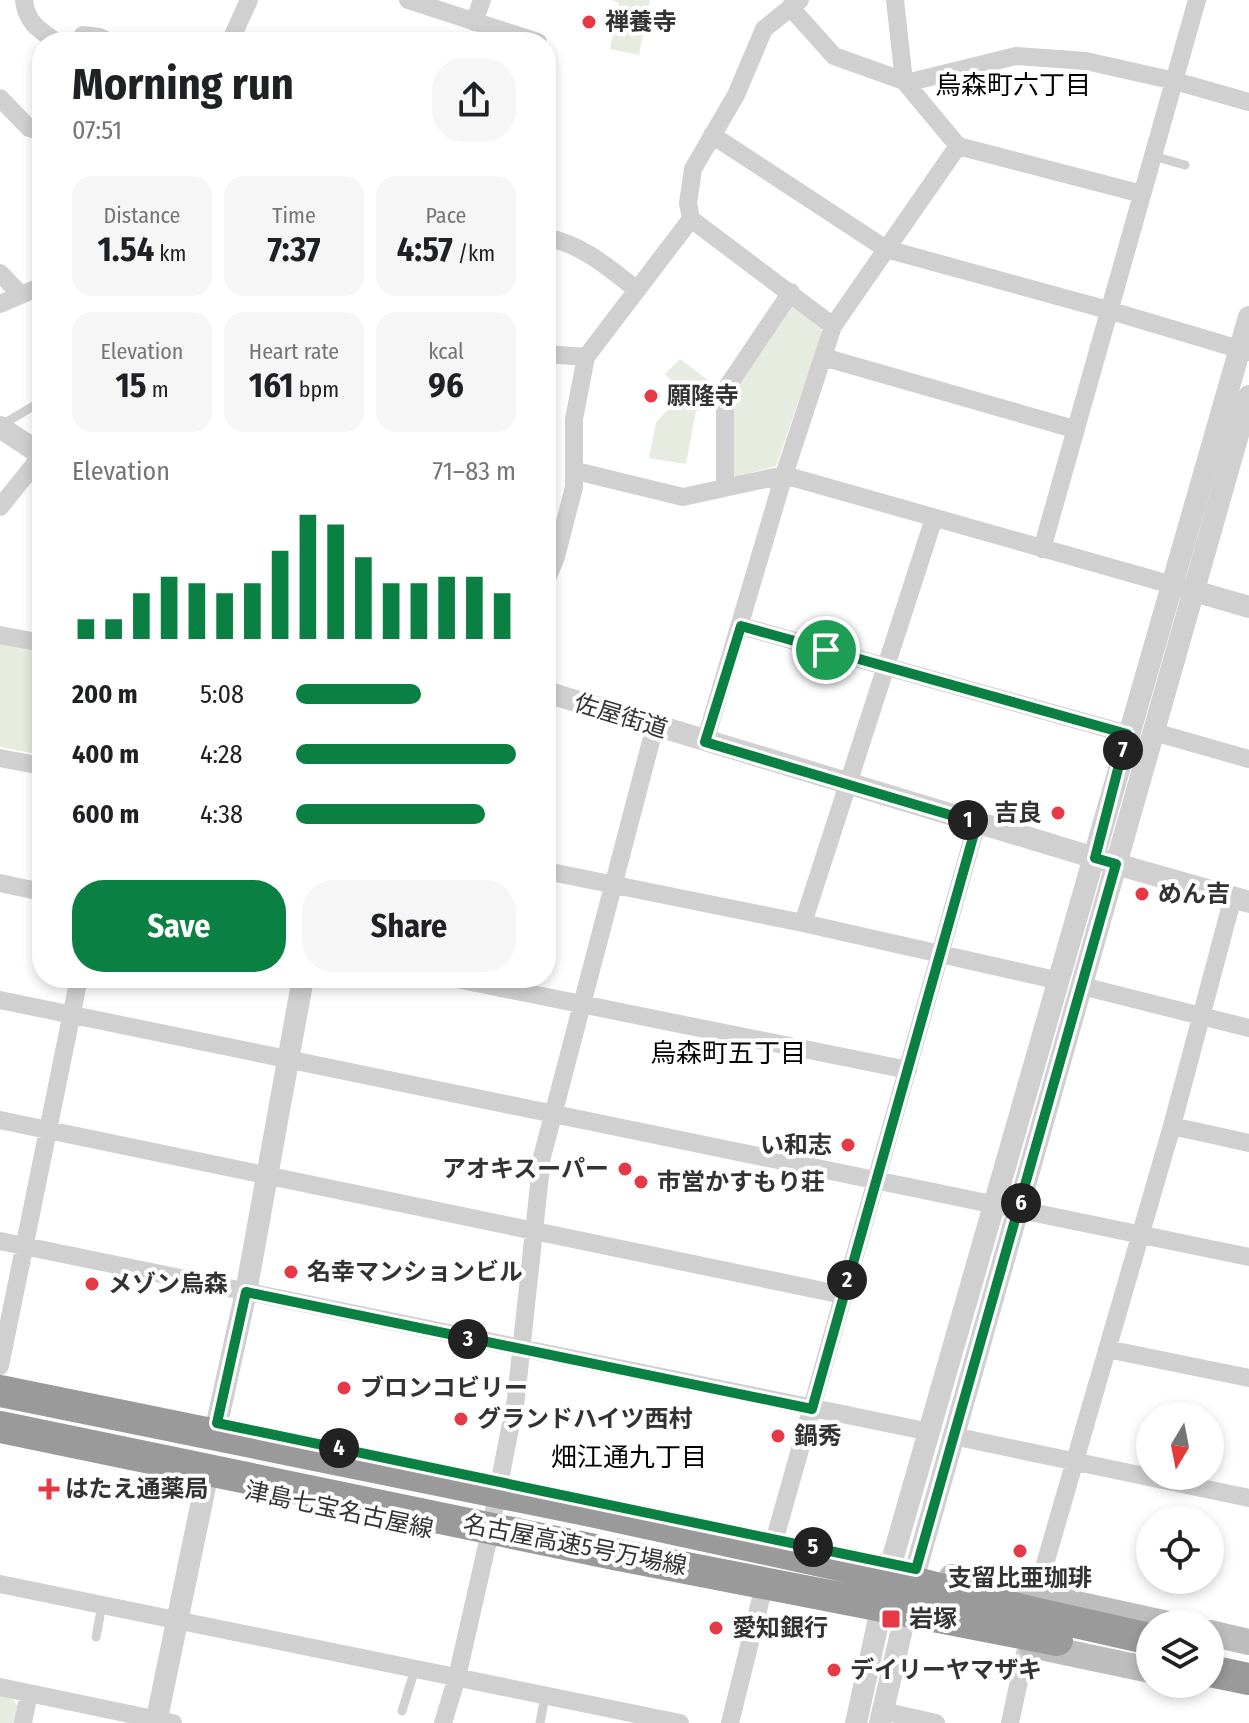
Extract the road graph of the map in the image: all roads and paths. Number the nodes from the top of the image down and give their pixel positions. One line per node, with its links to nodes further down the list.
1 (24, 0): 9 (street)
2 (249, 0): 10 (street)
3 (408, 0): 8 (street)
4 (482, 0): 8 (street)
5 (895, 0): 13 (street)
6 (1197, 0): 12 (street)
7 (795, 4): 13 (street); 17 (street)
8 (474, 22): 11 (street)
9 (42, 32)
10 (235, 32)
11 (506, 32)
12 (1175, 81): 13 (street); 15 (street); 19 (street)
13 (905, 82): 18 (street)
14 (0, 98): 16 (street)
15 (1249, 102)
16 (32, 129)
17 (712, 135): 22 (street); 24 (street)
18 (958, 146): 21 (street); 24 (street)
19 (1153, 156): 20 (lane); 21 (street)
20 (1185, 165)
21 (1142, 194): 31 (street)
22 (691, 219): 27 (street); 28 (street)
23 (556, 239): 27 (street)
24 (886, 249): 31 (street); 33 (street)
25 (0, 273): 29 (street)
26 (32, 290): 29 (street)
27 (637, 290): 36 (street)
28 (791, 292): 33 (street); 46 (street)
29 (21, 295): 30 (street)
30 (0, 304)
31 (1108, 310): 34 (street); 41 (street)
32 (1249, 317): 34 (street)
33 (833, 326): 37 (street)
34 (1244, 351): 51 (street)
35 (556, 355): 36 (street)
36 (586, 357): 44 (street)
37 (823, 357): 41 (street); 45 (street)
38 (1249, 396): 51 (street)
39 (32, 407): 40 (lane)
40 (0, 427): 42 (street)
41 (1074, 429): 49 (street)
42 (32, 448)
43 (32, 467): 47 (street)
44 (576, 471): 46 (street); 50 (street)
45 (784, 475): 46 (street); 48 (street); 53 (street)
46 (725, 488)
47 (0, 507)
48 (934, 518): 49 (street); 56 (street)
49 (1042, 549): 51 (street)
50 (556, 557)
51 (1183, 588): 52 (street); 59 (street); 60 (street)
52 (1249, 607)
53 (741, 626): 56 (street); 61 (street)
54 (0, 635): 55 (street)
55 (32, 641)
56 (886, 668): 60 (street); 65 (street)
57 (556, 695): 58 (street, 佐屋街道)
58 (655, 726): 61 (street, 佐屋街道); 70 (street)
59 (1154, 732): 63 (street); 67 (street)
60 (1127, 734): 67 (street)
61 (705, 742): 65 (street, 佐屋街道)
62 (0, 758): 64 (street)
63 (1249, 759)
64 (32, 764)
65 (847, 784): 66 (street, 佐屋街道); 73 (street)
66 (977, 823): 67 (street, 佐屋街道); 74 (street)
67 (1106, 861): 72 (street, 佐屋街道); 75 (street); 76 (street)
68 (556, 873): 70 (street)
69 (0, 883): 71 (street)
70 (613, 887): 73 (street); 81 (street)
71 (32, 890)
72 (1241, 900): 83 (street)
73 (803, 923): 74 (street)
74 (940, 953): 75 (street); 86 (street)
75 (1060, 981): 94 (street)
76 (1082, 986): 83 (street); 95 (street)
77 (77, 988): 82 (street)
78 (301, 988): 85 (street)
79 (498, 988): 81 (street)
80 (0, 1000): 82 (street)
81 (582, 1006): 86 (street); 87 (street)
82 (72, 1015): 85 (street); 90 (street)
83 (1200, 1016): 84 (street); 89 (street)
84 (1249, 1028)
85 (289, 1059): 87 (street); 92 (street)
86 (908, 1070): 93 (street)
87 (553, 1116): 93 (street); 96 (street)
88 (0, 1120): 90 (street)
89 (1172, 1126): 91 (street); 97 (street)
90 (48, 1130): 92 (street); 99 (street)
91 (1249, 1143)
92 (267, 1174): 96 (street); 101 (street)
93 (876, 1181): 94 (street); 102 (street)
94 (996, 1203): 95 (street); 114 (street)
95 (1019, 1208): 97 (street); 115 (street)
96 (534, 1231): 102 (street); 104 (street)
97 (1140, 1236): 100 (street); 103 (street)
98 (0, 1241): 99 (street)
99 (25, 1245): 101 (street); 105 (street)
100 (1249, 1257)
101 (246, 1292): 104 (street); 113 (street)
102 (843, 1295): 110 (street)
103 (1107, 1349): 106 (street); 117 (street)
104 (523, 1350): 110 (street); 118 (street)
105 (0, 1366)
106 (1249, 1378)
107 (0, 1381): 113 (main road)
108 (0, 1391): 113 (highway, 名古屋高速5号万場線)
109 (0, 1405): 113 (highway)
110 (812, 1409): 114 (street); 121 (street)
111 (0, 1414): 134 (highway)
112 (0, 1427): 134 (highway, 名古屋高速5号万場線)
113 (203, 1427): 118 (main road); 131 (highway, 名古屋高速5号万場線)
114 (930, 1432): 123 (street)
115 (953, 1436): 117 (street); 123 (street)
116 (0, 1439): 119 (main road, 津島七宝名古屋線)
117 (1075, 1464): 120 (street); 126 (street)
118 (500, 1481): 121 (main road); 122 (street)
119 (206, 1482): 122 (main road, 津島七宝名古屋線); 130 (street)
120 (1249, 1498)
121 (775, 1538): 123 (main road)
122 (488, 1541): 125 (main road, 津島七宝名古屋線); 142 (street)
123 (903, 1566): 126 (main road); 129 (street)
124 (0, 1584): 127 (street)
125 (762, 1594): 129 (main road, 津島七宝名古屋線); 157 (street)
126 (1036, 1595): 128 (main road)
127 (102, 1605): 130 (street); 133 (lane)
128 (1136, 1617)
129 (892, 1619): 134 (main road, 津島七宝名古屋線); 150 (street); 158 (street)
130 (177, 1620): 140 (street); 152 (street)
131 (1136, 1636)
132 (1224, 1636): 135 (main road)
133 (96, 1637)
134 (1025, 1639): 137 (highway, 名古屋高速5号万場線); 139 (main road, 津島七宝名古屋線); 160 (street)
135 (1249, 1642)
136 (1224, 1654): 138 (highway)
137 (1136, 1657)
138 (1249, 1659)
139 (1136, 1667)
140 (415, 1669): 142 (street); 149 (lane)
141 (1224, 1674): 143 (highway)
142 (457, 1677): 148 (street); 154 (street)
143 (1249, 1679)
144 (1224, 1685): 146 (main road)
145 (0, 1687): 147 (street)
146 (1249, 1690)
147 (29, 1693): 152 (street); 153 (street)
148 (545, 1696): 151 (street); 155 (lane)
149 (402, 1711)
150 (882, 1717): 159 (street)
151 (658, 1721): 156 (street)
152 (162, 1722)
153 (23, 1723)
154 (443, 1723)
155 (540, 1723)
156 (680, 1723)
157 (730, 1723)
158 (856, 1723)
159 (935, 1723)
160 (1010, 1723)

